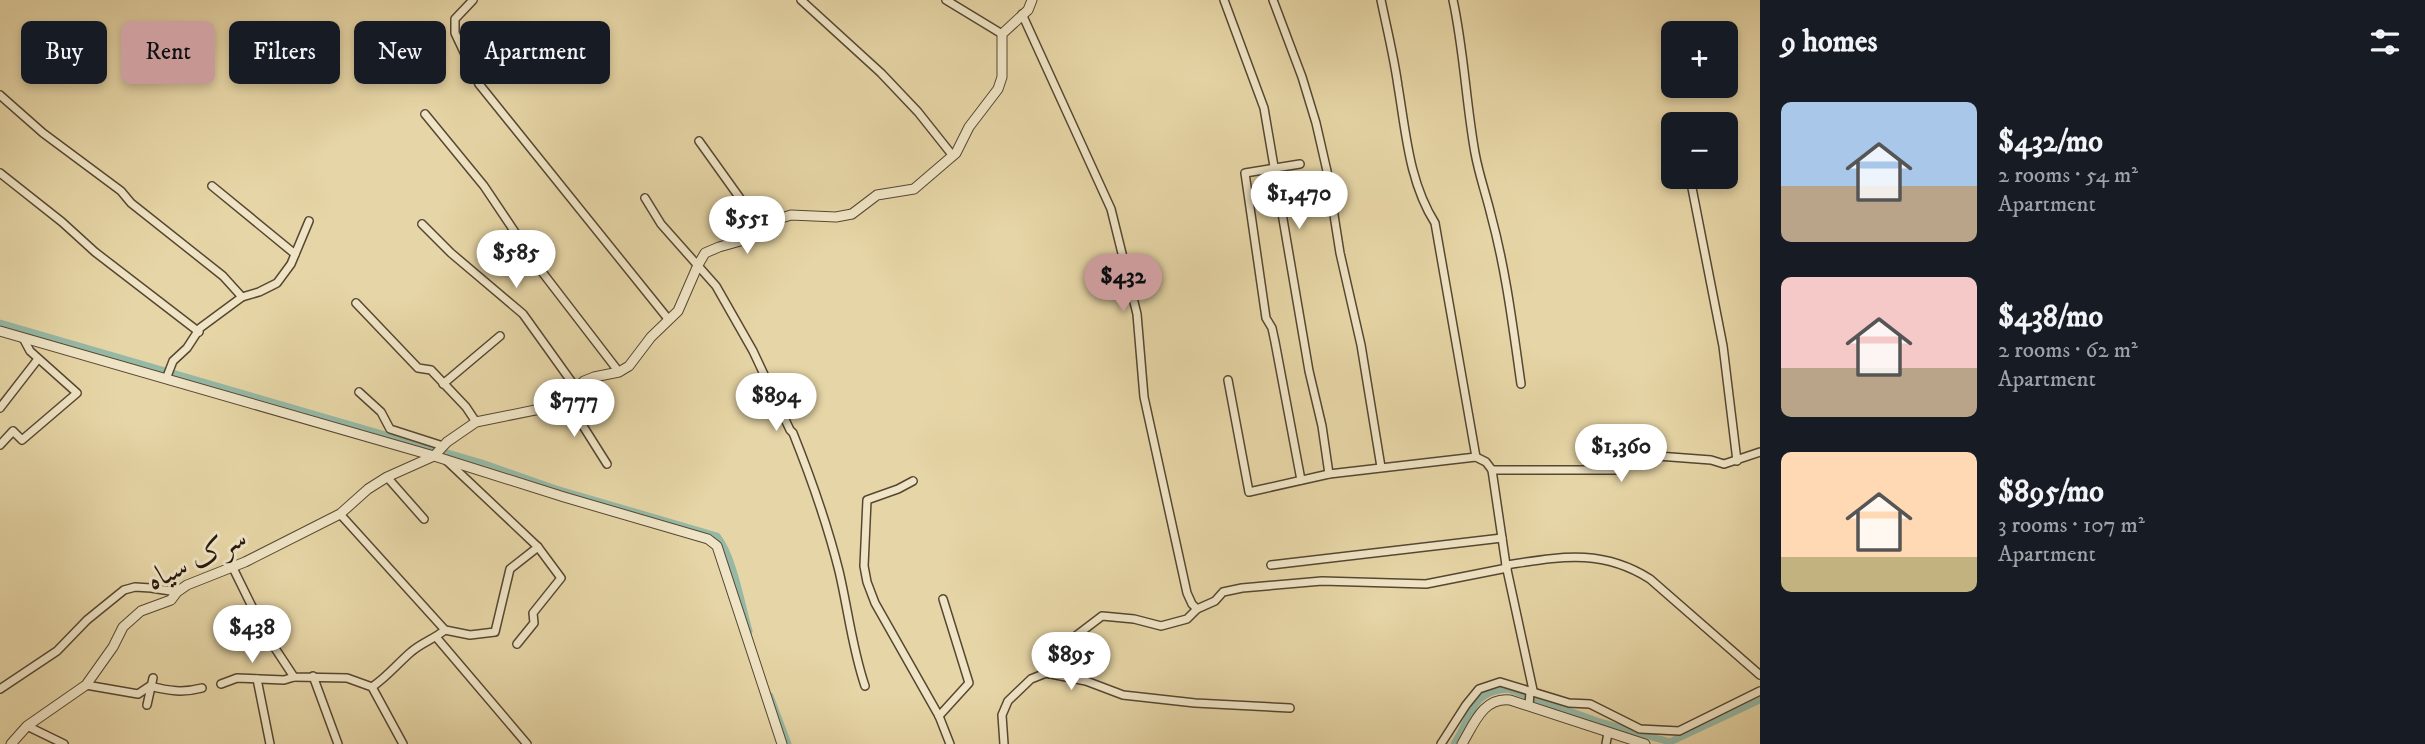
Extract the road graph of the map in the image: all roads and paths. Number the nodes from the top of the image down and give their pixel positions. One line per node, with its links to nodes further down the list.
1 (473, 0): 28 (street)
2 (801, 0): 14 (street)
3 (946, 0): 10 (street)
4 (1032, 0): 9 (street)
5 (1224, 0): 16 (street)
6 (1273, 0): 50 (street)
7 (1381, 0): 47 (street)
8 (1453, 0): 38 (street)
9 (1023, 14): 10 (street); 65 (street)
10 (1002, 34): 14 (street)
11 (0, 94): 26 (street)
12 (425, 114): 34 (street)
13 (699, 141): 23 (street)
14 (953, 156): 23 (street)
15 (1300, 164): 16 (street)
16 (1275, 170): 52 (street); 54 (street)
17 (0, 173): 30 (street)
18 (212, 186): 24 (street)
19 (1692, 189): 48 (street)
20 (645, 198): 25 (street)
21 (309, 221): 24 (street)
22 (422, 224): 39 (street)
23 (764, 228): 25 (street)
24 (295, 254): 26 (street)
25 (698, 265): 28 (street); 78 (street)
26 (242, 297): 30 (street)
27 (356, 303): 37 (street)
28 (669, 320): 34 (street)
29 (0, 331): 32 (street)
30 (199, 332): 35 (street)
31 (500, 336): 37 (street)
32 (23, 338): 33 (street); 35 (street)
33 (38, 359): 42 (street); 44 (street)
34 (619, 372): 39 (street)
35 (166, 376): 45 (street)
36 (1228, 380): 54 (street)
37 (443, 384): 43 (street)
38 (1521, 384)
39 (576, 388): 41 (street)
40 (359, 392): 45 (street)
41 (566, 399): 43 (street); 49 (street)
42 (0, 408)
43 (476, 422): 45 (street, سرک سیاه)
44 (0, 445)
45 (440, 452): 53 (street, سرک سیاه); 59 (street); 95 (street)
46 (1760, 452): 48 (street)
47 (1476, 457): 50 (street); 51 (street)
48 (1737, 461): 51 (street)
49 (607, 464)
50 (1381, 467): 52 (street)
51 (1492, 470): 58 (street)
52 (1329, 474): 54 (street)
53 (387, 477): 56 (street, سرک سیاه); 57 (street)
54 (1301, 480)
55 (913, 481): 86 (street)
56 (340, 514): 61 (street, سرک سیاه); 66 (street)
57 (424, 519)
58 (1503, 538): 60 (street); 62 (street)
59 (538, 547): 66 (street); 68 (street)
60 (1271, 565)
61 (232, 566): 63 (street, سرک سیاه); 72 (street)
62 (1507, 567): 65 (street); 70 (street); 83 (street)
63 (177, 592): 76 (street, سرک سیاه); 81 (street)
64 (943, 599): 86 (street)
65 (1197, 609): 69 (street)
66 (445, 630): 67 (street)
67 (436, 638): 79 (street); 94 (street)
68 (517, 644)
69 (1050, 674): 85 (street); 97 (street)
70 (1760, 675)
71 (313, 676): 72 (street); 79 (street); 92 (street)
72 (293, 677): 74 (street)
73 (153, 678): 77 (street)
74 (257, 679): 75 (street); 91 (street)
75 (221, 684)
76 (86, 685): 77 (street); 87 (street, سرک سیاه)
77 (150, 686): 80 (street); 84 (street)
78 (865, 686)
79 (372, 687): 93 (street)
80 (202, 688)
81 (0, 689)
82 (1760, 691): 83 (street)
83 (1530, 698): 88 (street); 98 (street); 99 (street)
84 (147, 705)
85 (1290, 708)
86 (939, 716): 96 (street)
87 (27, 726): 89 (street, سرک سیاه); 90 (street)
88 (1608, 733): 100 (street); 101 (street)
89 (11, 744)
90 (64, 744)
91 (270, 744)
92 (338, 744)
93 (402, 744)
94 (527, 744)
95 (782, 744)
96 (949, 744)
97 (1004, 744)
98 (1441, 744)
99 (1462, 744)
100 (1606, 744)
101 (1645, 744)

